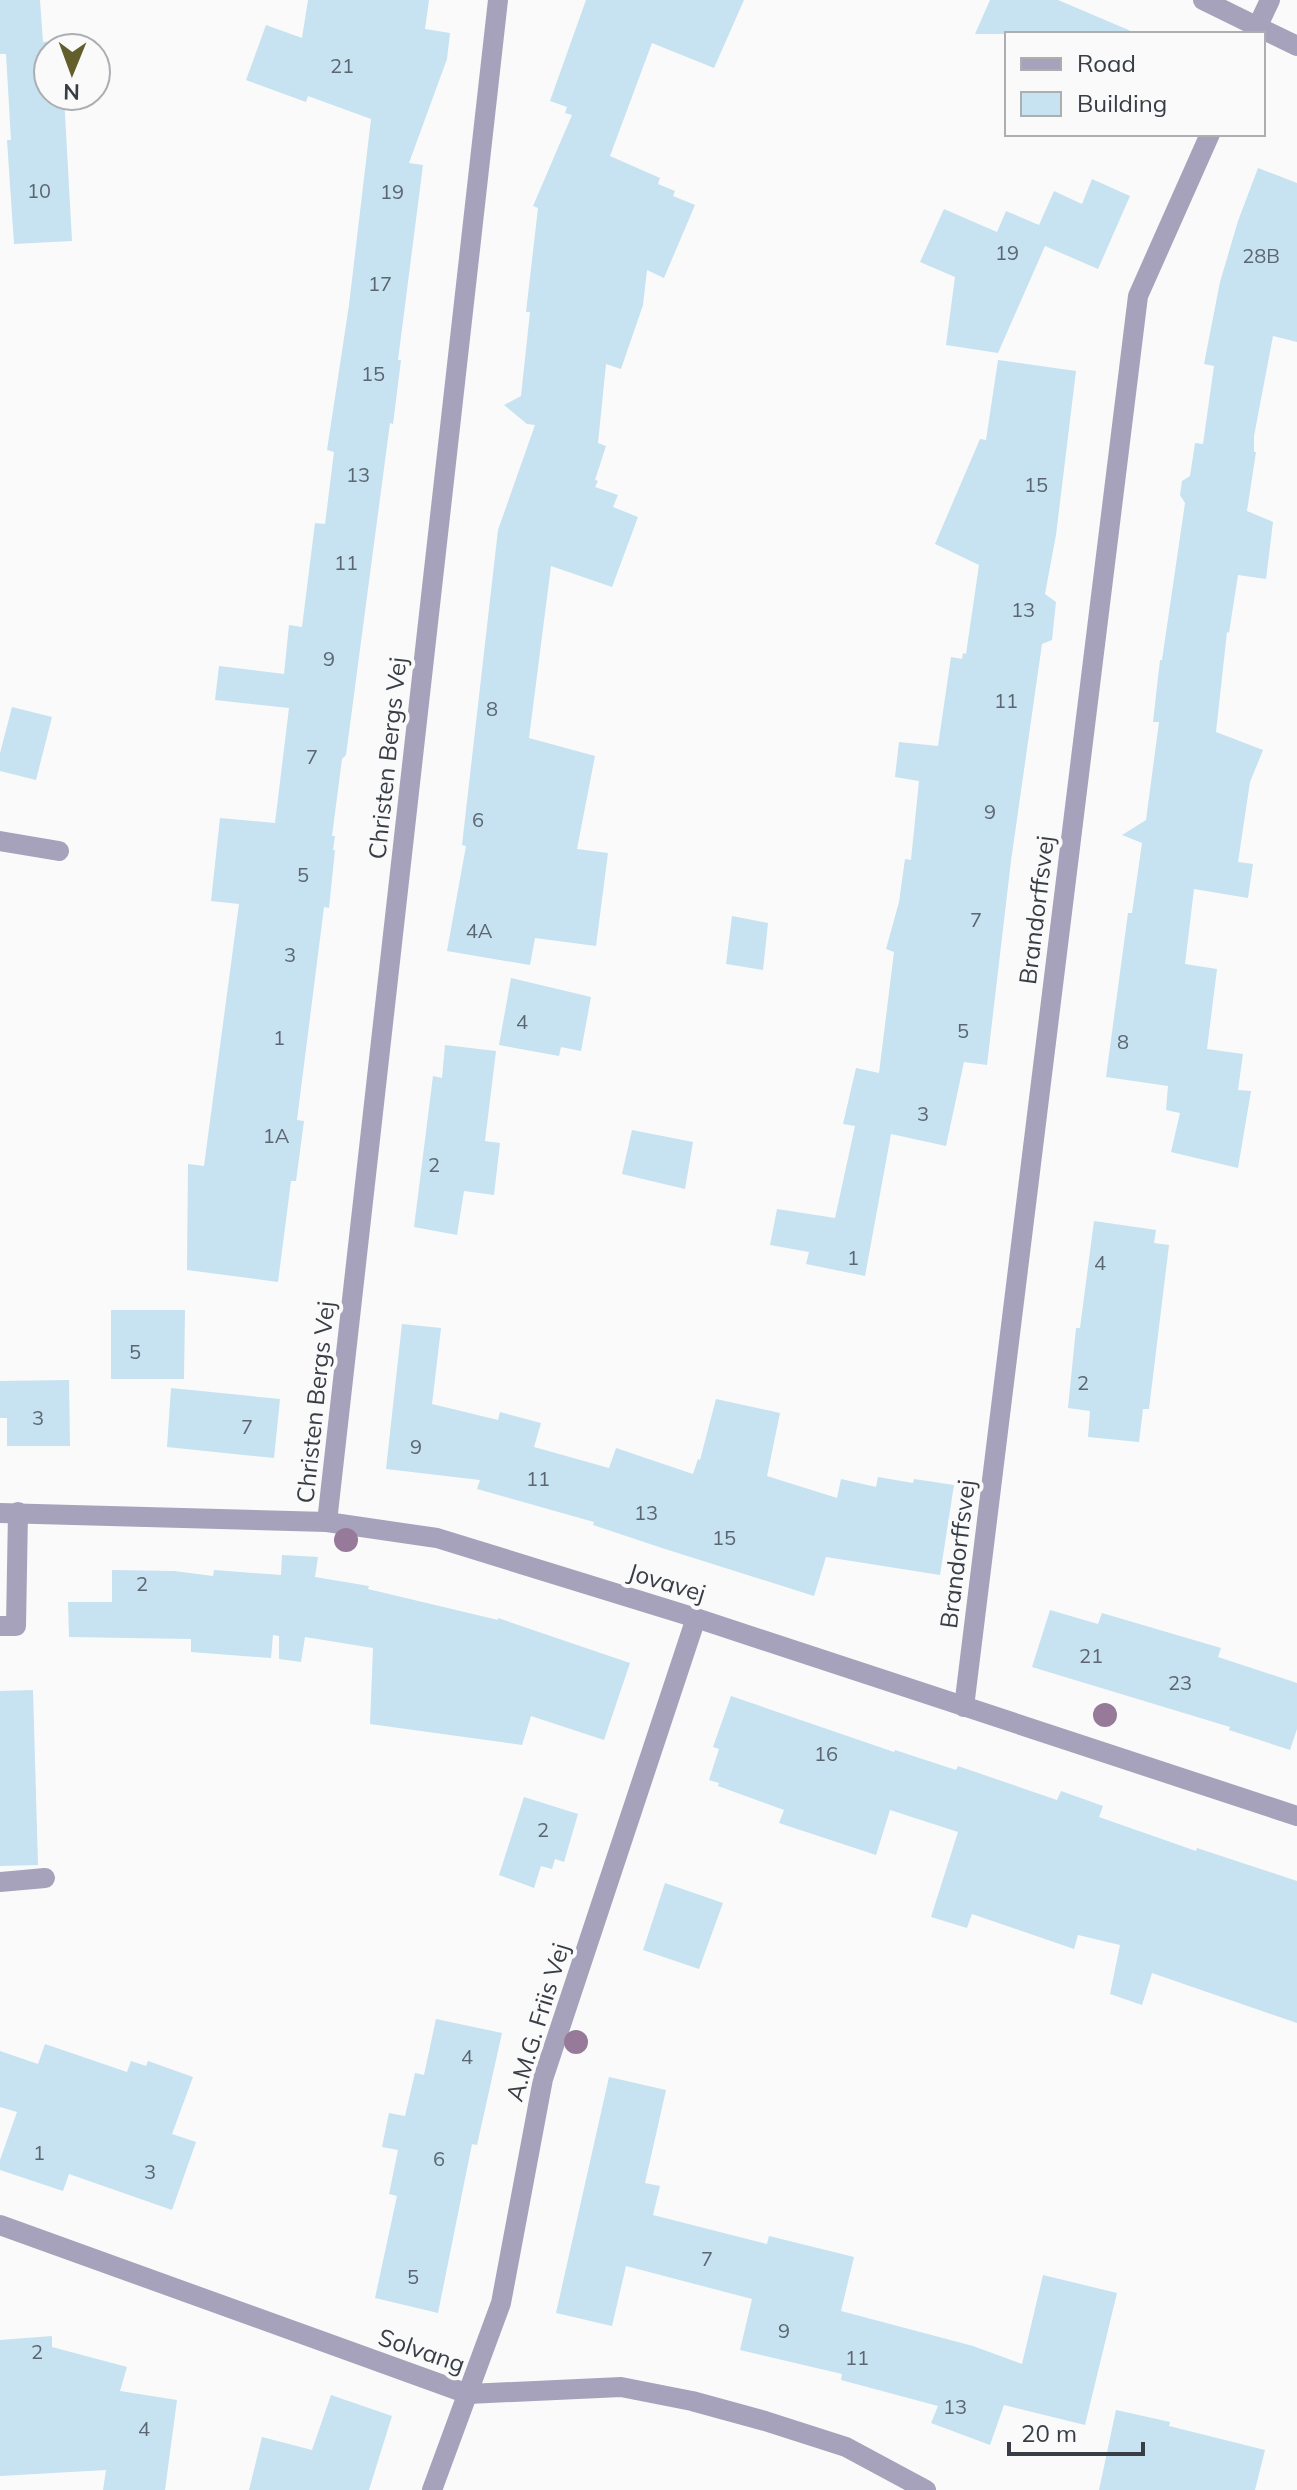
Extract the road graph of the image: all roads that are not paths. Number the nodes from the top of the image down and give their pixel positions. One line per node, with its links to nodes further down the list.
1 (498, 0): 11 (street, Christen Bergs Vej)
2 (1203, 0): 4 (street)
3 (1270, 0): 4 (street)
4 (1256, 30)
5 (1265, 34): 6 (street)
6 (1297, 46)
7 (1209, 136): 14 (street, Brandorffsvej)
8 (0, 841): 9 (street)
9 (59, 851)
10 (9, 1513): 11 (street, Jovavej); 13 (street)
11 (327, 1522): 12 (street, Jovavej)
12 (696, 1618): 14 (street, Jovavej); 19 (street, A.M.G. Friis Vej)
13 (0, 1626)
14 (964, 1707): 15 (street, Jovavej)
15 (1297, 1816)
16 (45, 1878): 17 (street)
17 (0, 1882)
18 (0, 2225): 19 (street, Solvang)
19 (468, 2394): 20 (street, A.M.G. Friis Vej); 21 (street, Solvang)
20 (432, 2490)
21 (926, 2490)

